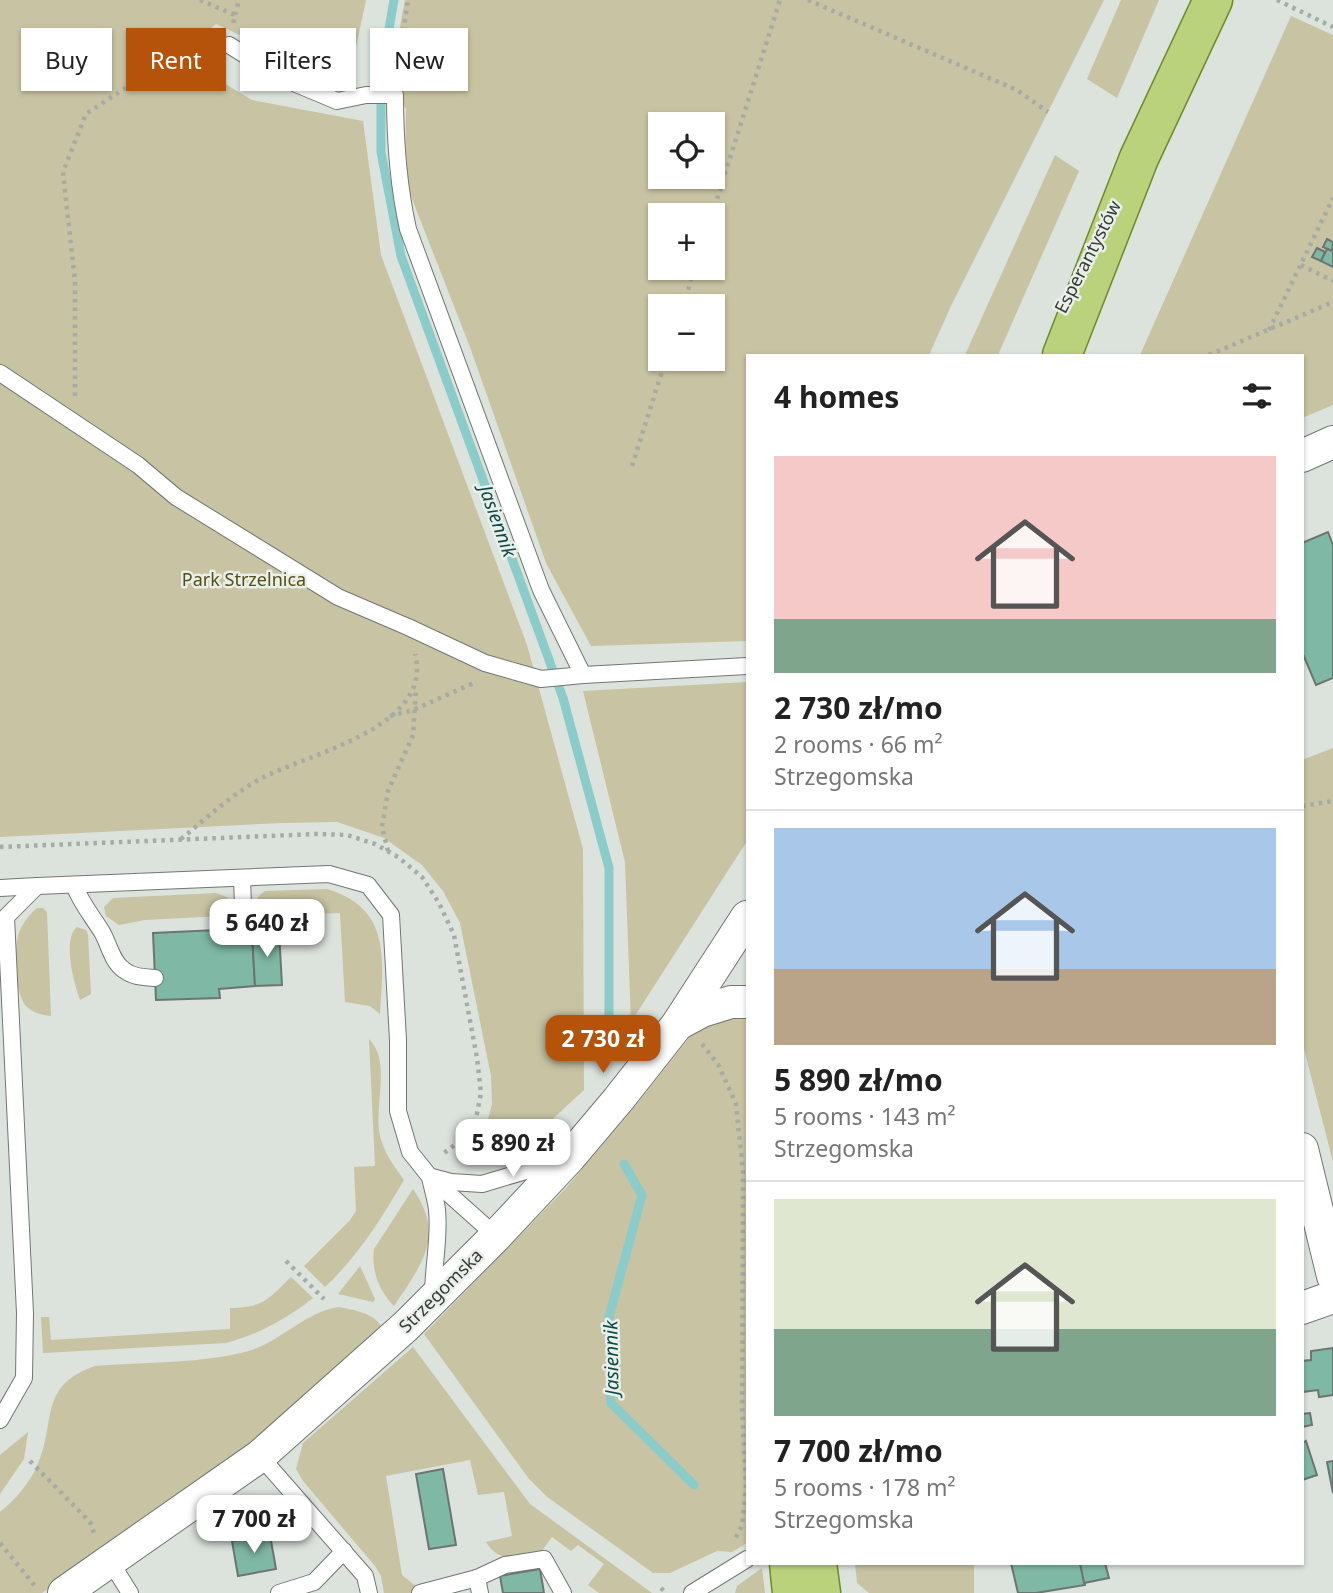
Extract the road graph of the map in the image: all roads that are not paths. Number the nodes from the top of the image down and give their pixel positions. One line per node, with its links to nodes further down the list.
1 (1213, 0): 3 (main road, Esperantystów)
2 (229, 45): 10 (lane)
3 (1139, 158): 4 (main road, Esperantystów); 5 (main road, Esperantystów)
4 (1039, 354)
5 (1062, 354)
6 (0, 373): 10 (lane)
7 (1333, 442): 8 (street)
8 (1304, 455)
9 (746, 666): 10 (lane)
10 (583, 675)
11 (242, 878): 12 (lane); 16 (lane); 24 (lane)
12 (74, 885): 13 (lane); 19 (lane)
13 (37, 886): 14 (lane); 30 (lane)
14 (0, 888)
15 (746, 919): 18 (street, Strzegomska)
16 (244, 934)
17 (746, 949): 18 (street)
18 (718, 964): 21 (street, Strzegomska)
19 (155, 978)
20 (746, 1002): 21 (street)
21 (681, 1024): 22 (street, Strzegomska)
22 (569, 1157): 24 (lane); 25 (street, Strzegomska)
23 (1304, 1157): 26 (street)
24 (430, 1177): 25 (lane); 28 (lane)
25 (496, 1236): 28 (street, Strzegomska)
26 (1333, 1276)
27 (1333, 1297): 29 (street)
28 (433, 1299): 31 (street, Strzegomska)
29 (1304, 1307)
30 (0, 1420)
31 (260, 1456): 32 (lane); 34 (street, Strzegomska)
32 (344, 1551): 40 (lane); 41 (lane)
33 (746, 1560): 44 (lane)
34 (110, 1561): 38 (street, Strzegomska); 39 (lane)
35 (789, 1565): 45 (main road)
36 (817, 1565): 46 (main road)
37 (478, 1585): 42 (lane); 43 (lane)
38 (64, 1593)
39 (130, 1593)
40 (279, 1593)
41 (369, 1593)
42 (420, 1593)
43 (563, 1593)
44 (692, 1593)
45 (792, 1593)
46 (821, 1593)

